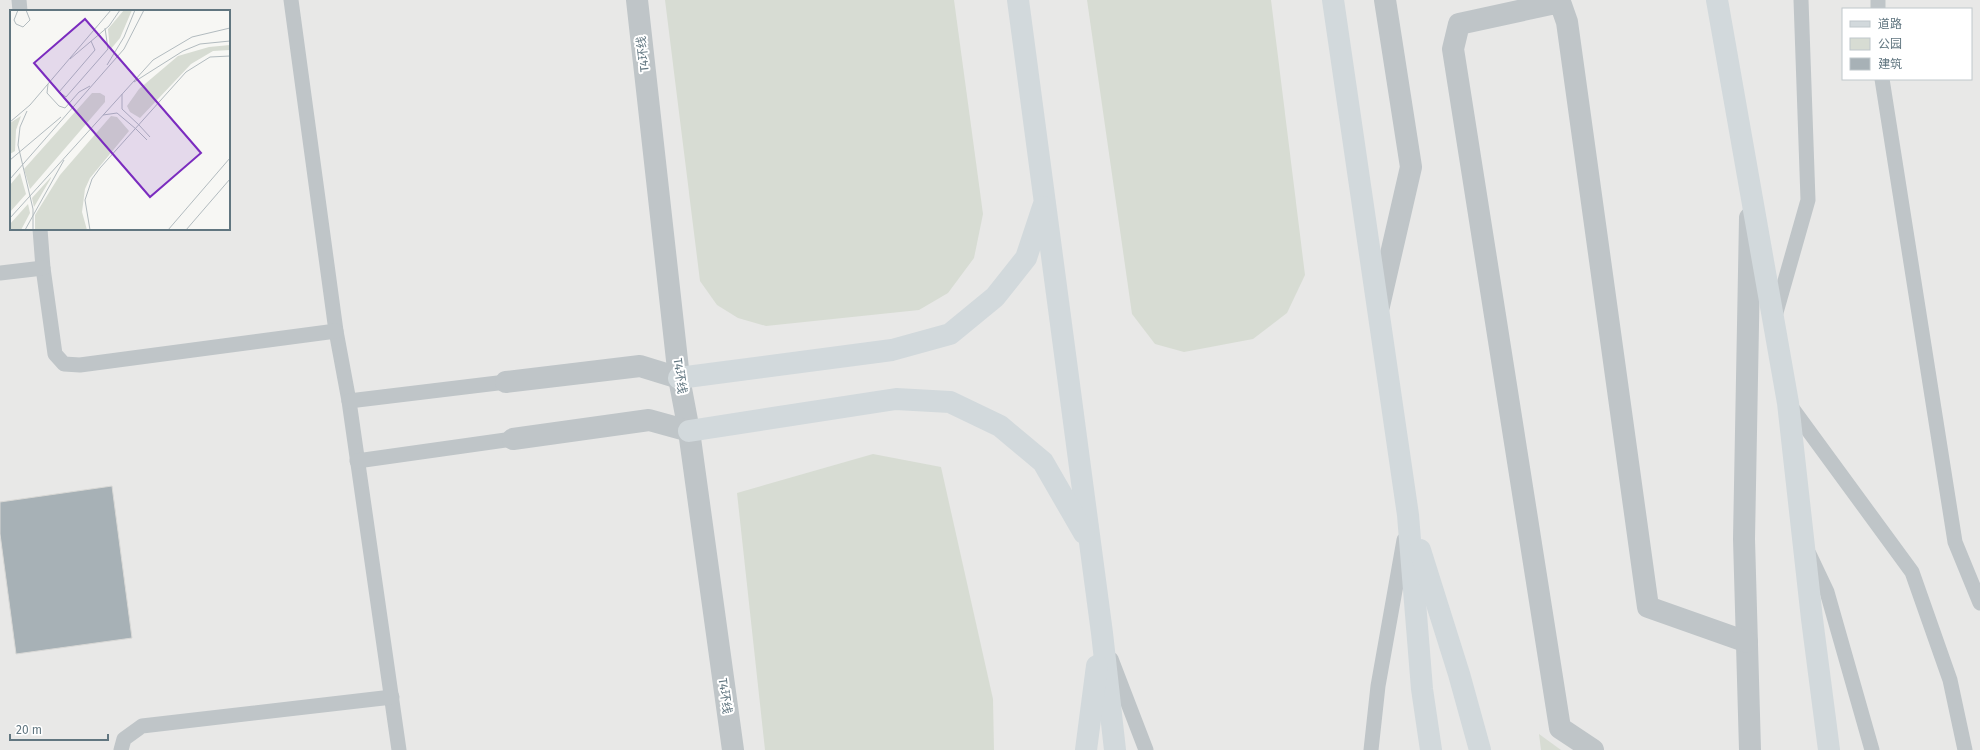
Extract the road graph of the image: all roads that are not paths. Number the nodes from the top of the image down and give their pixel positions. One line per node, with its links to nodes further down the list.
1 (19, 0): 9 (lane)
2 (291, 0): 18 (lane)
3 (637, 0): 19 (street, T4环线)
4 (1018, 0): 12 (main road)
5 (1333, 0): 16 (main road)
6 (1385, 0): 16 (street)
7 (1717, 0): 11 (main road)
8 (1802, 0): 17 (lane)
9 (20, 10)
10 (1882, 80): 29 (lane)
11 (1750, 189): 17 (main road); 31 (street)
12 (1045, 202): 19 (main road); 27 (main road)
13 (40, 230): 14 (lane)
14 (43, 268): 15 (lane); 18 (lane)
15 (0, 273)
16 (1379, 306): 26 (main road)
17 (1774, 319): 22 (main road)
18 (336, 331): 21 (lane)
19 (679, 378): 20 (street); 23 (street, T4环线)
20 (506, 382): 21 (lane)
21 (349, 400): 25 (lane)
22 (1788, 403): 28 (main road); 46 (lane)
23 (689, 430): 24 (street); 27 (main road); 35 (street, T4环线)
24 (513, 439): 25 (lane)
25 (357, 461): 32 (lane)
26 (1408, 515): 39 (lane); 40 (main road); 41 (main road)
27 (1089, 542): 30 (main road)
28 (1804, 543): 44 (main road); 45 (lane)
29 (1980, 603)
30 (1102, 633): 36 (main road); 37 (main road); 38 (lane)
31 (1747, 642): 42 (street); 43 (street)
32 (392, 697): 33 (lane); 34 (lane)
33 (121, 750)
34 (399, 750)
35 (733, 750)
36 (1086, 750)
37 (1115, 750)
38 (1146, 750)
39 (1372, 750)
40 (1431, 750)
41 (1480, 750)
42 (1593, 750)
43 (1750, 750)
44 (1829, 750)
45 (1872, 750)
46 (1965, 750)

